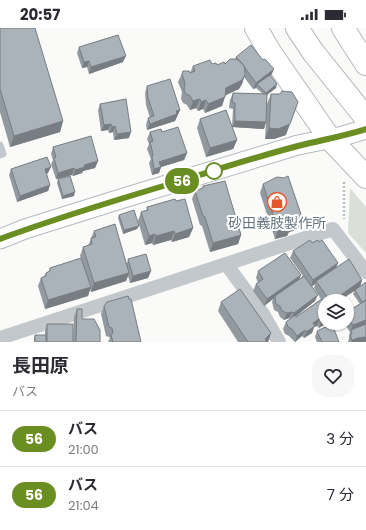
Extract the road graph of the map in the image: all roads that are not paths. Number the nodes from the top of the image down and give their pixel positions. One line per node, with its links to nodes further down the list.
1 (256, 28): 11 (highway)
2 (297, 28): 9 (highway)
3 (314, 28): 8 (highway)
4 (343, 28): 7 (highway)
5 (358, 28): 6 (highway)
6 (366, 43)
7 (366, 64)
8 (366, 109)
9 (366, 118)
10 (366, 129): 11 (street)
11 (336, 138): 14 (highway); 15 (street)
12 (0, 145): 13 (lane)
13 (0, 155)
14 (366, 178)
15 (0, 239)
16 (226, 264): 17 (street); 18 (street); 20 (street)
17 (366, 272)
18 (28, 335): 19 (street)
19 (0, 338)
20 (279, 342)

